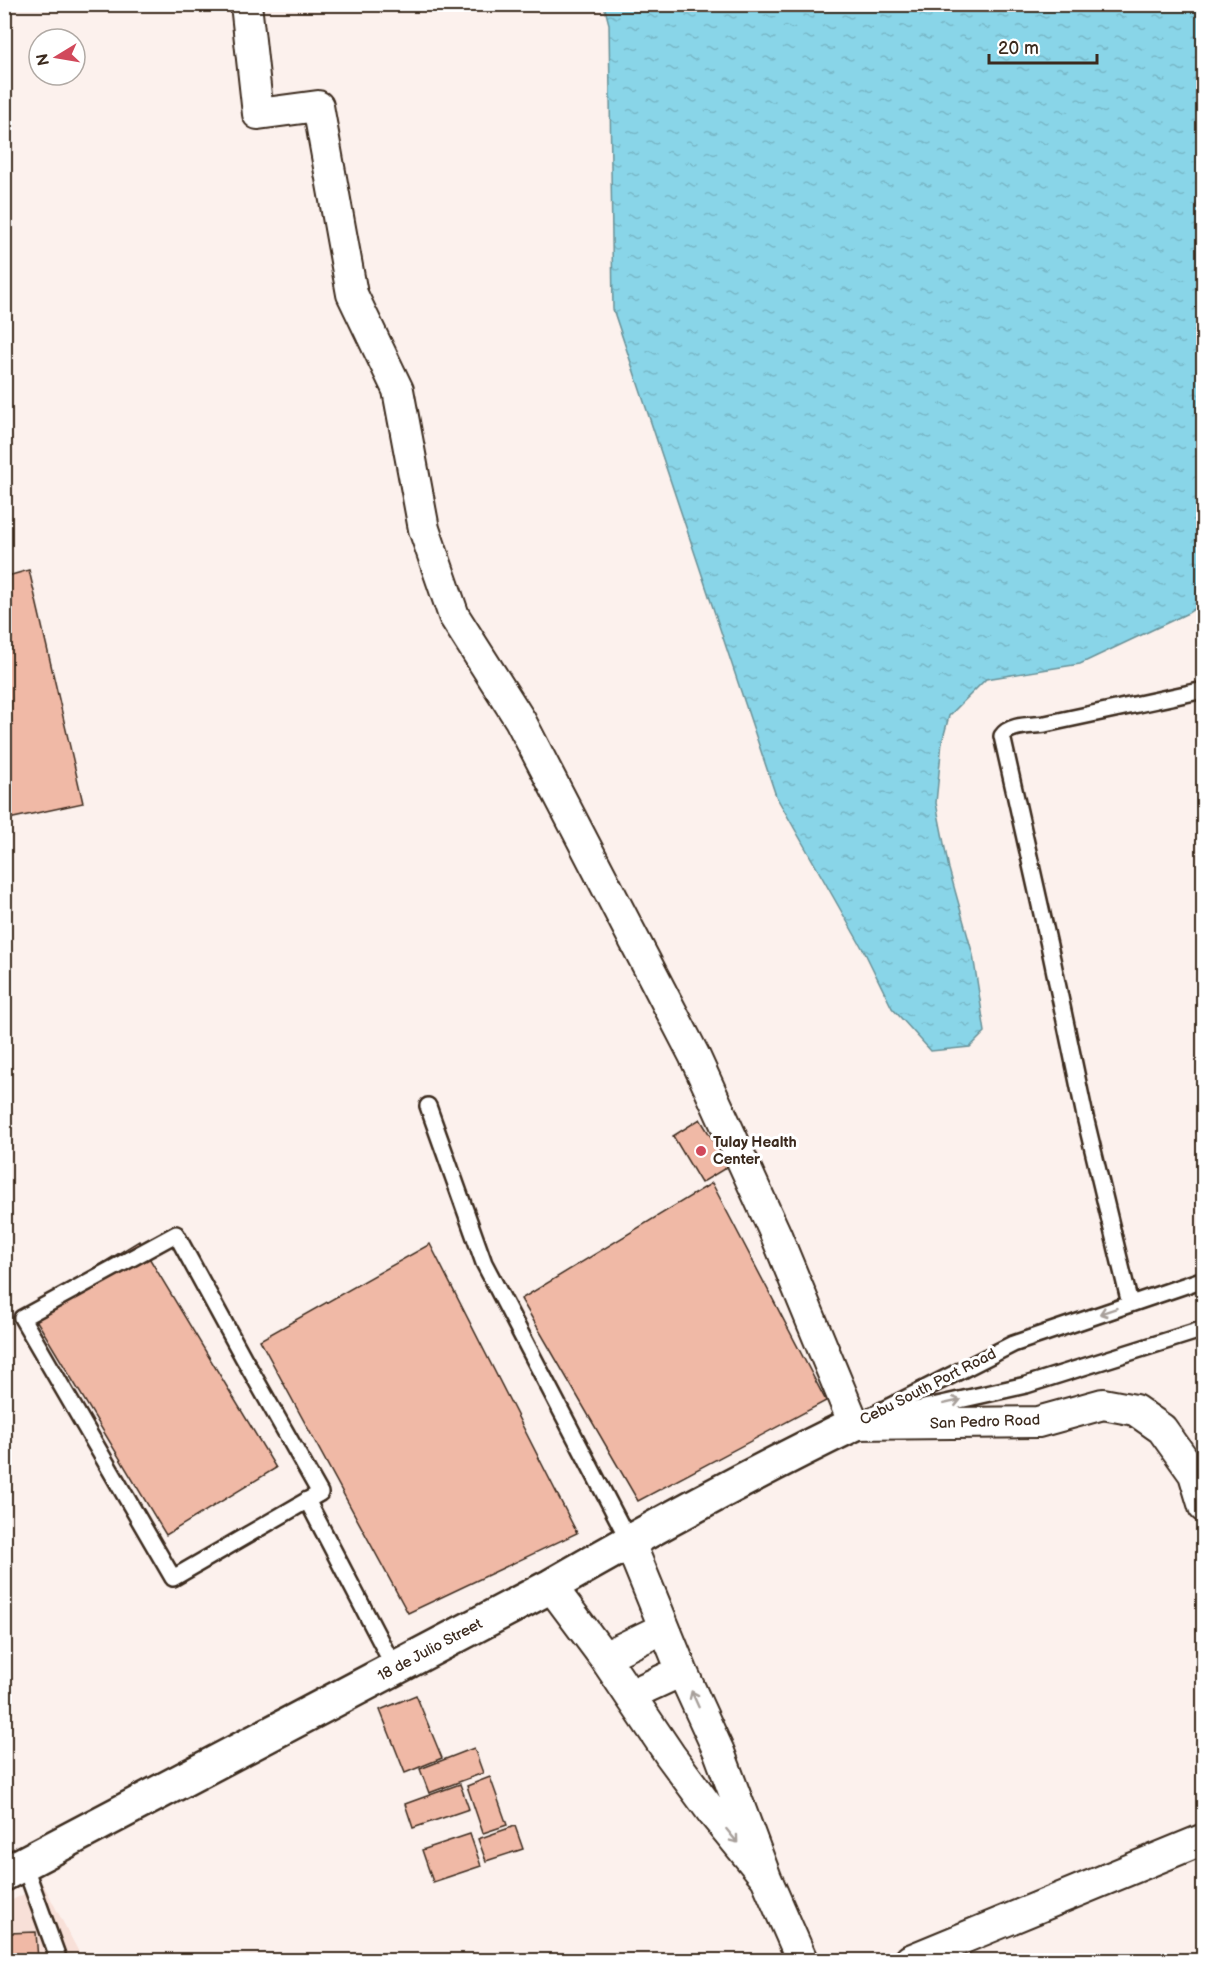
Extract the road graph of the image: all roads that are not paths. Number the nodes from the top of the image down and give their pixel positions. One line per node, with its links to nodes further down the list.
1 (246, 4): 7 (street)
2 (1203, 690): 5 (lane)
3 (428, 1106): 10 (lane)
4 (1203, 1279): 5 (lane, Cebu South Port Road)
5 (1130, 1304): 7 (lane, Cebu South Port Road, one-way to 7)
6 (1203, 1329): 7 (lane, Cebu South Port Road, one-way to 6)
7 (854, 1424): 9 (street, San Pedro Road); 10 (street, 18 de Julio Street)
8 (307, 1500): 8 (lane); 14 (lane)
9 (1203, 1507)
10 (629, 1541): 11 (street, 18 de Julio Street); 12 (street)
11 (551, 1586): 13 (street); 14 (street, 18 de Julio Street)
12 (664, 1628): 13 (street); 15 (street)
13 (604, 1657): 16 (street)
14 (395, 1669): 19 (street, 18 de Julio Street)
15 (682, 1671): 16 (street); 17 (street, one-way to 15)
16 (630, 1695): 17 (street)
17 (724, 1805): 21 (street)
18 (1203, 1839): 22 (street)
19 (14, 1869): 20 (lane)
20 (53, 1960)
21 (802, 1960)
22 (910, 1960)

